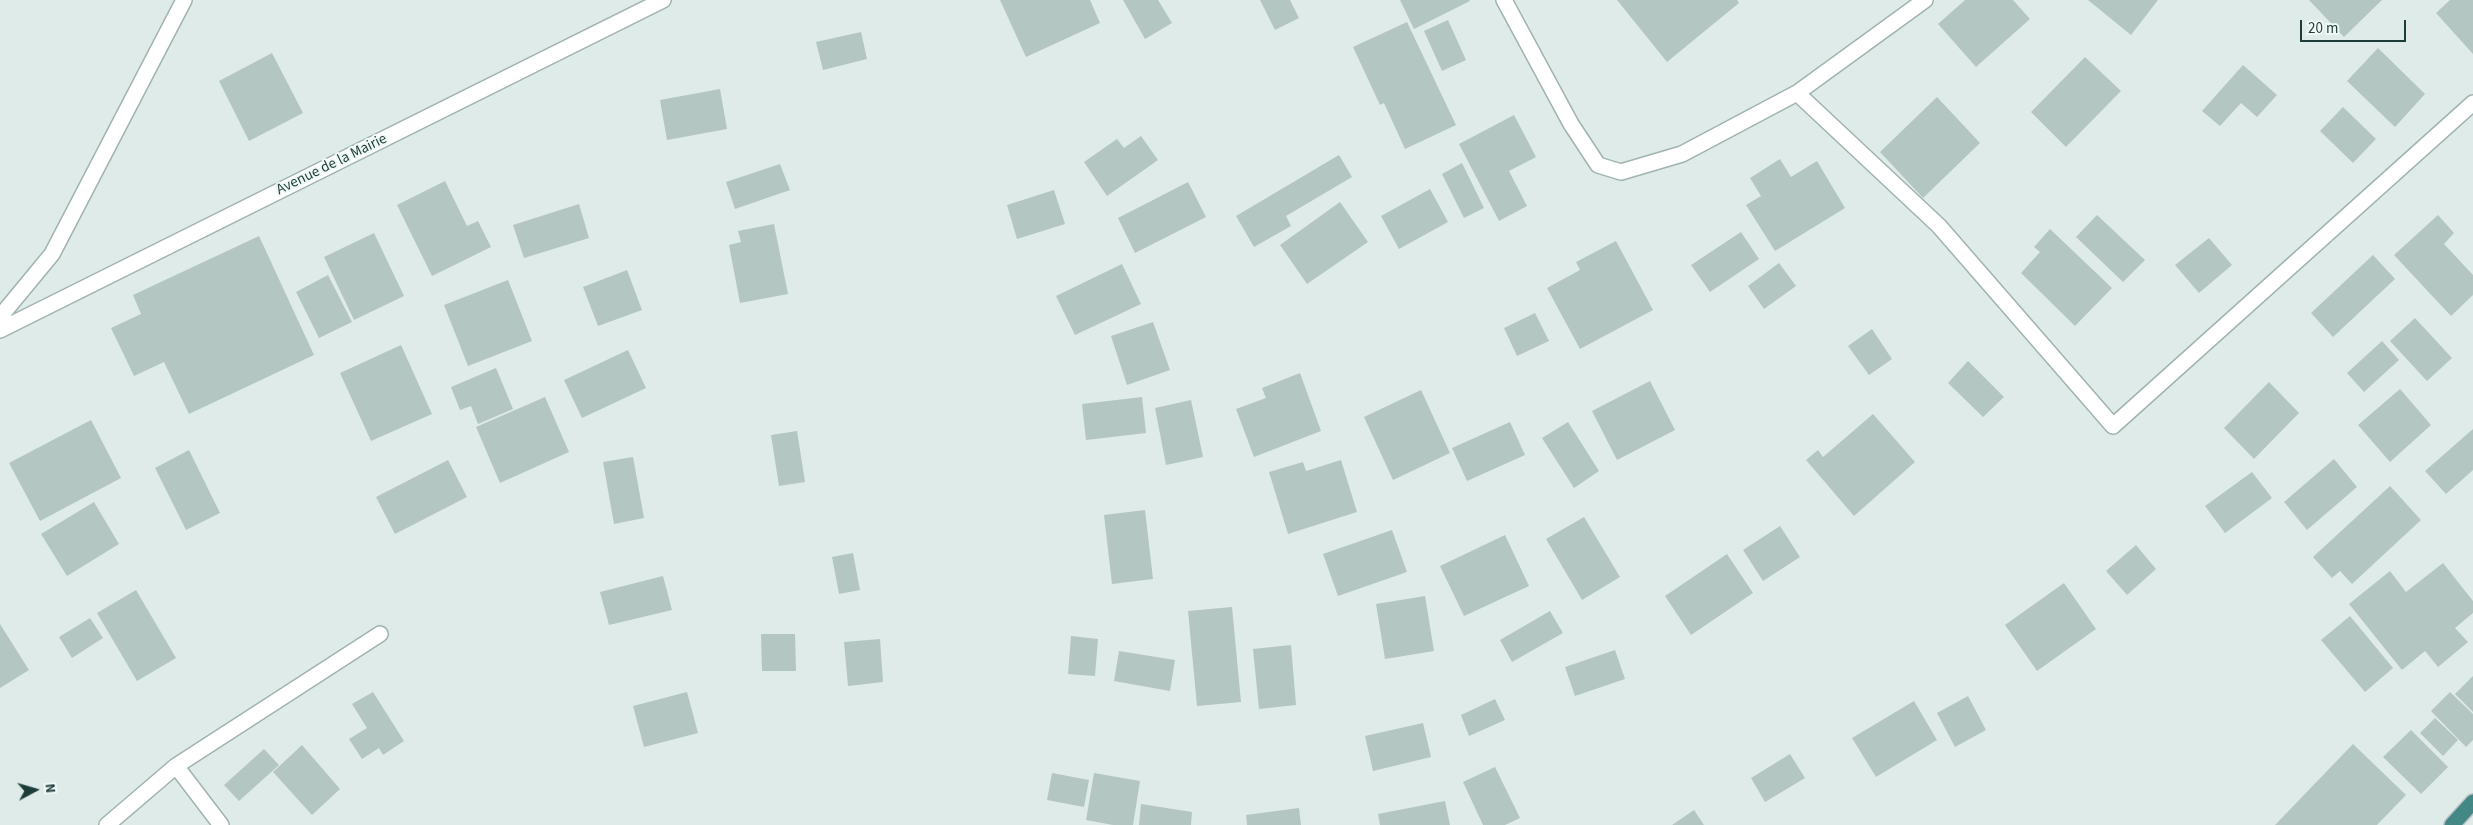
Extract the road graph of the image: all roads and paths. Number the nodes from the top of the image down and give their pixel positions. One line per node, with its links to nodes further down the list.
1 (184, 0): 7 (street)
2 (663, 0): 8 (street, Avenue de la Mairie)
3 (1504, 0): 5 (street)
4 (1925, 0): 5 (street)
5 (1797, 93): 6 (street)
6 (2473, 103)
7 (0, 317)
8 (0, 330)
9 (380, 634): 10 (street)
10 (176, 766): 12 (street); 13 (street)
11 (2473, 802): 14 (highway)
12 (107, 825)
13 (221, 825)
14 (2452, 825)

